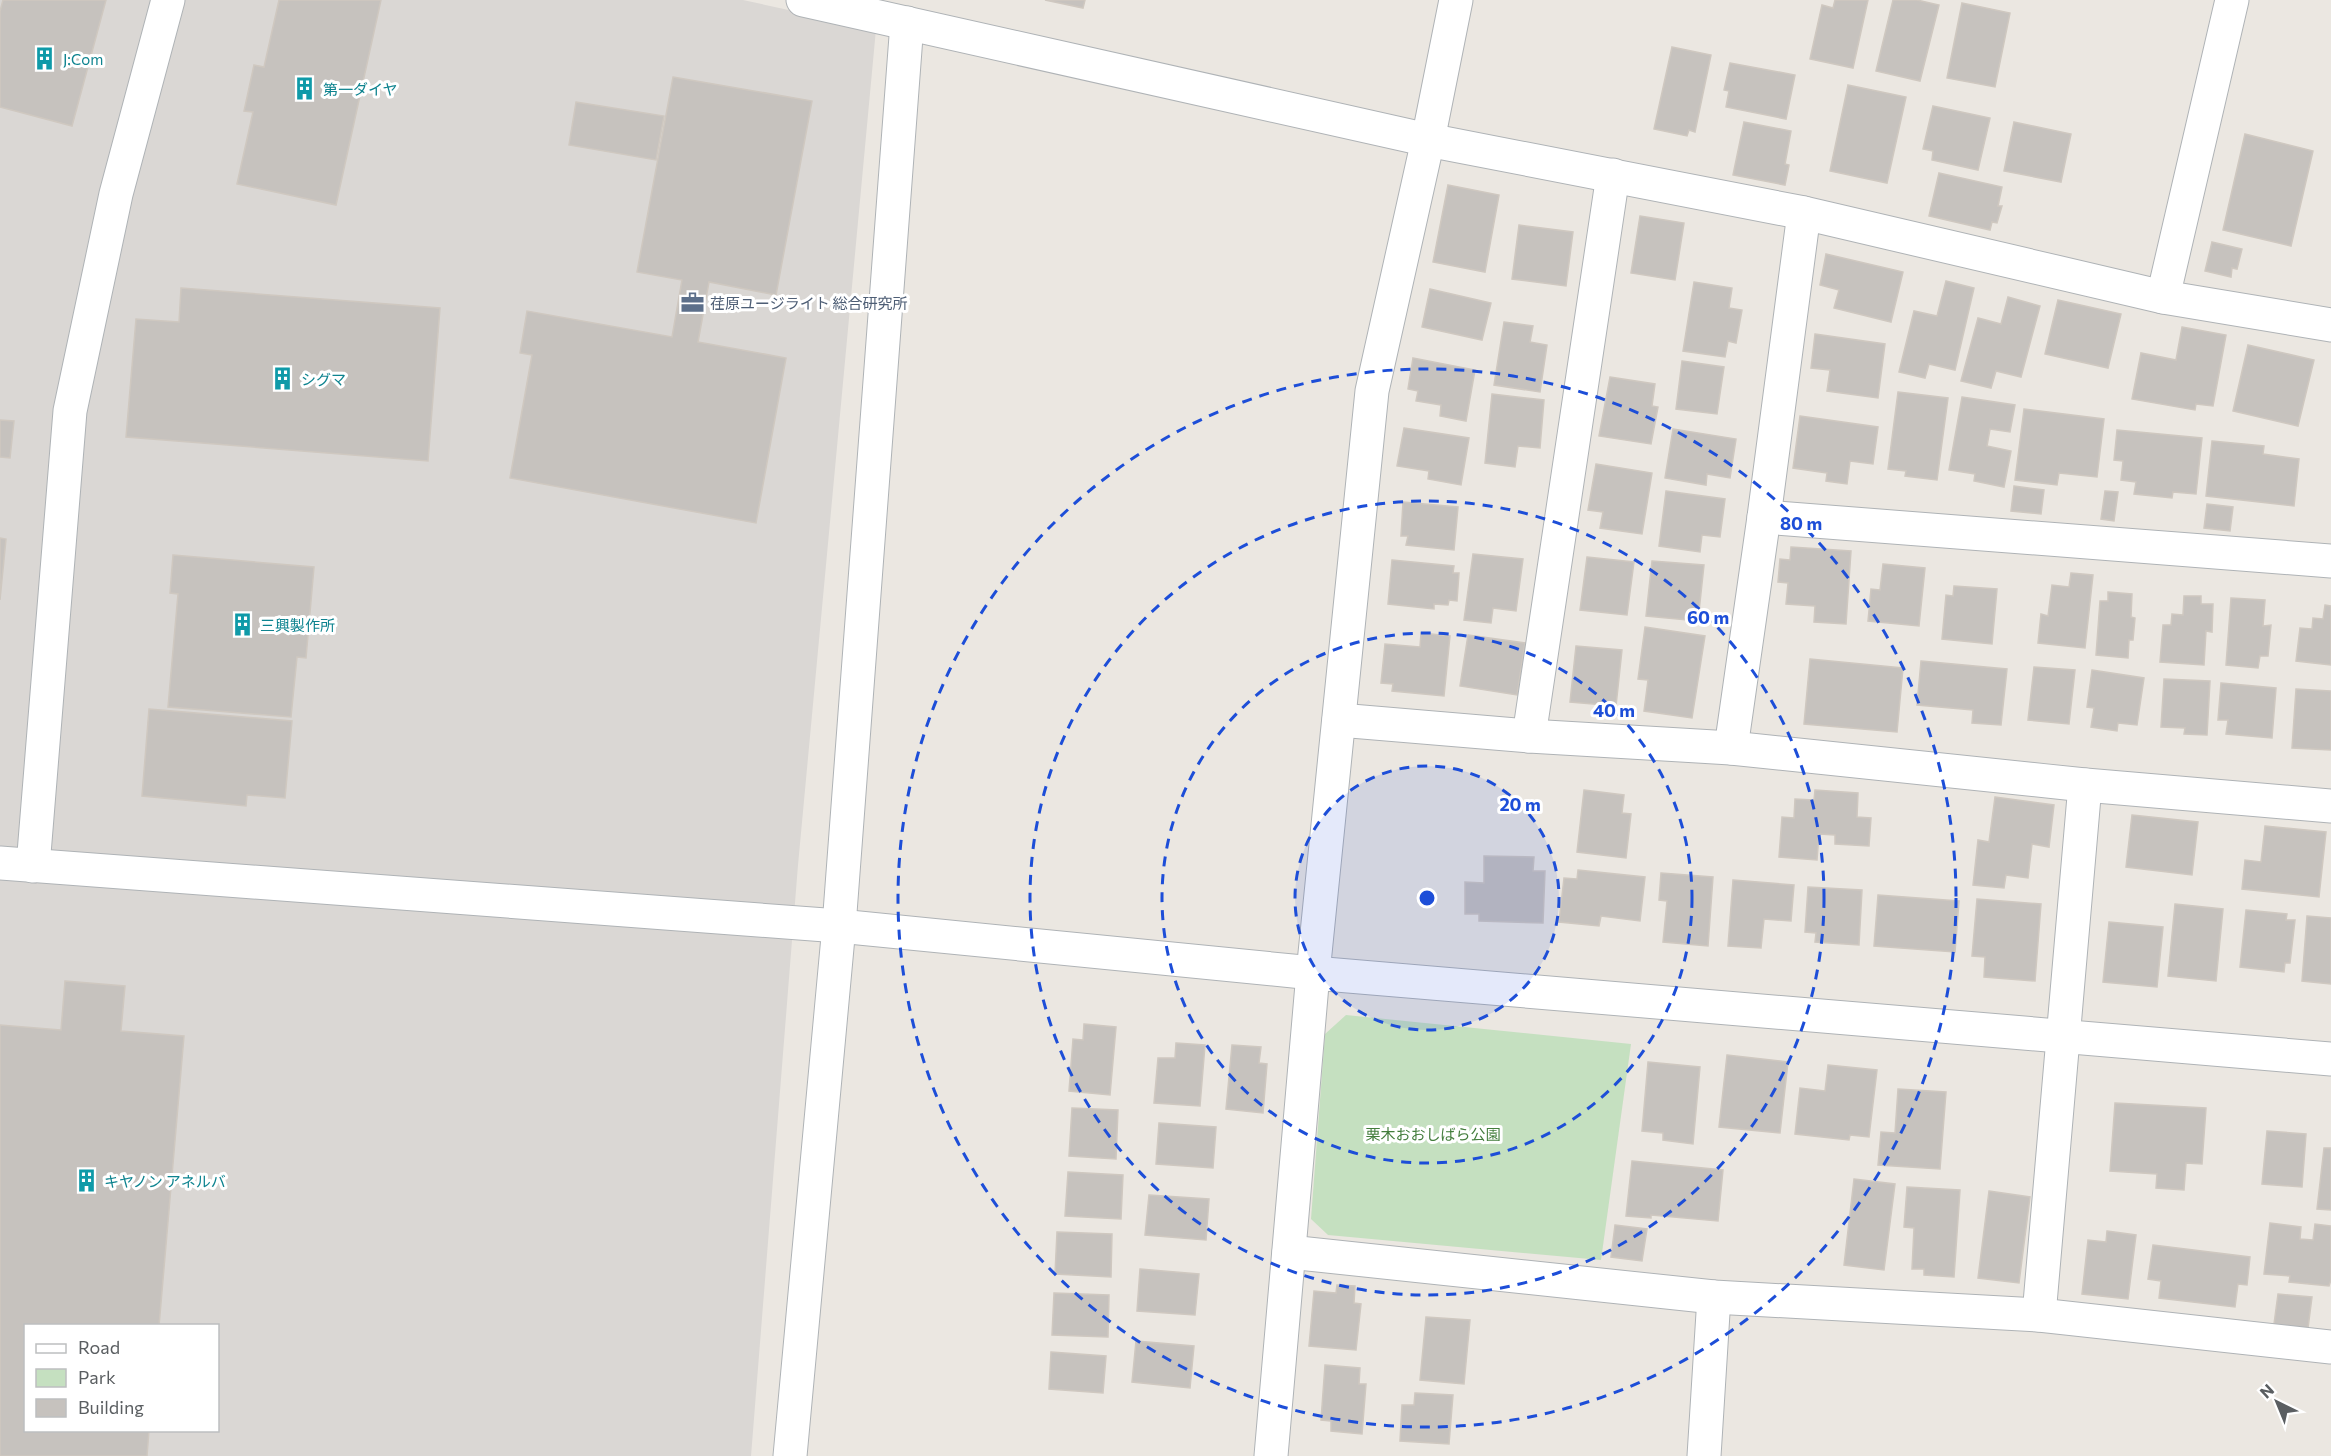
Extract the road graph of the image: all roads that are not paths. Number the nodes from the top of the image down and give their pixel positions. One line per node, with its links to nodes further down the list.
1 (168, 0): 19 (street)
2 (803, 0): 5 (street)
3 (1456, 0): 6 (street)
4 (2232, 0): 9 (street)
5 (907, 23): 6 (street); 20 (street)
6 (1428, 140): 7 (street); 13 (street)
7 (1613, 175): 8 (street); 14 (street)
8 (1804, 213): 9 (street); 11 (street)
9 (2163, 297): 10 (street)
10 (2331, 325)
11 (1764, 517): 12 (street); 15 (street)
12 (2331, 561)
13 (1339, 720): 14 (street); 21 (street)
14 (1529, 736): 15 (street)
15 (1731, 748): 16 (street)
16 (2085, 785): 17 (street); 22 (street)
17 (2331, 806)
18 (0, 863): 19 (street)
19 (33, 866): 20 (street)
20 (839, 926): 21 (street); 28 (street)
21 (1312, 973): 22 (street); 24 (street)
22 (2064, 1037): 23 (street); 26 (street)
23 (2331, 1059)
24 (1288, 1252): 25 (street); 29 (street)
25 (1714, 1297): 26 (street); 30 (street)
26 (2039, 1316): 27 (street)
27 (2331, 1347)
28 (790, 1456)
29 (1271, 1456)
30 (1704, 1456)

